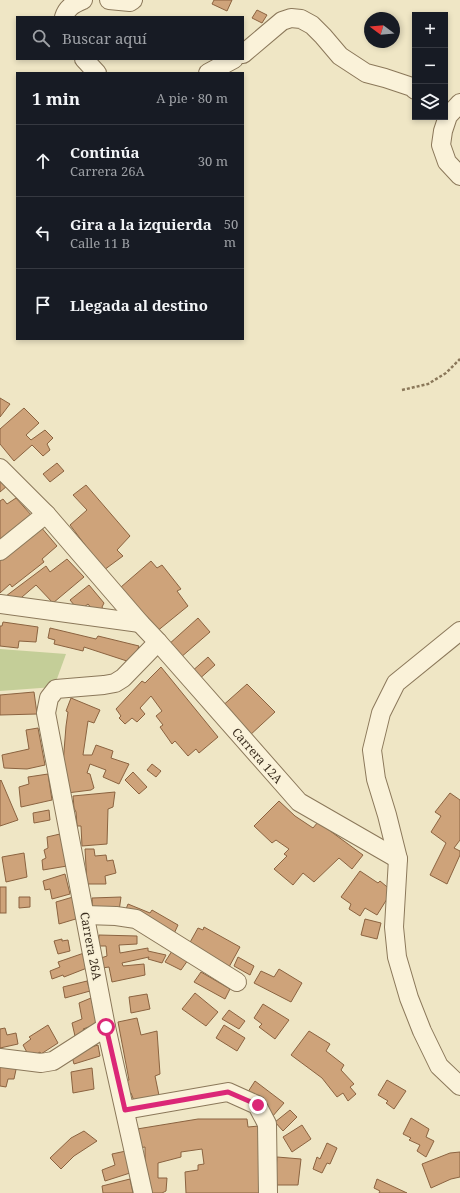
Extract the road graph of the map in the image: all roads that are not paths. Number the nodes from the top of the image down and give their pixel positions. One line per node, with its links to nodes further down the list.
1 (83, 0): 4 (street)
2 (109, 0): 3 (street)
3 (133, 0)
4 (64, 16)
5 (244, 53): 10 (street)
6 (85, 60): 8 (street)
7 (232, 60): 9 (street)
8 (96, 72)
9 (210, 72)
10 (412, 87)
11 (460, 102): 12 (street)
12 (448, 114)
13 (446, 120): 14 (street)
14 (460, 176)
15 (0, 468): 16 (street, Carrera 12A)
16 (46, 514): 17 (street); 19 (street, Carrera 12A)
17 (0, 551)
18 (0, 604): 19 (street)
19 (140, 623): 21 (street, Carrera 12A)
20 (460, 631): 22 (street)
21 (158, 642): 22 (street, Carrera 12A); 23 (street, Carrera 26A)
22 (398, 859): 27 (street)
23 (85, 915): 24 (street); 25 (street, Carrera 26A)
24 (237, 982)
25 (106, 1027): 26 (street); 28 (street, Carrera 26A)
26 (0, 1058)
27 (460, 1086)
28 (125, 1110): 29 (street, Carrera 26A); 30 (street)
29 (143, 1193)
30 (268, 1193)

